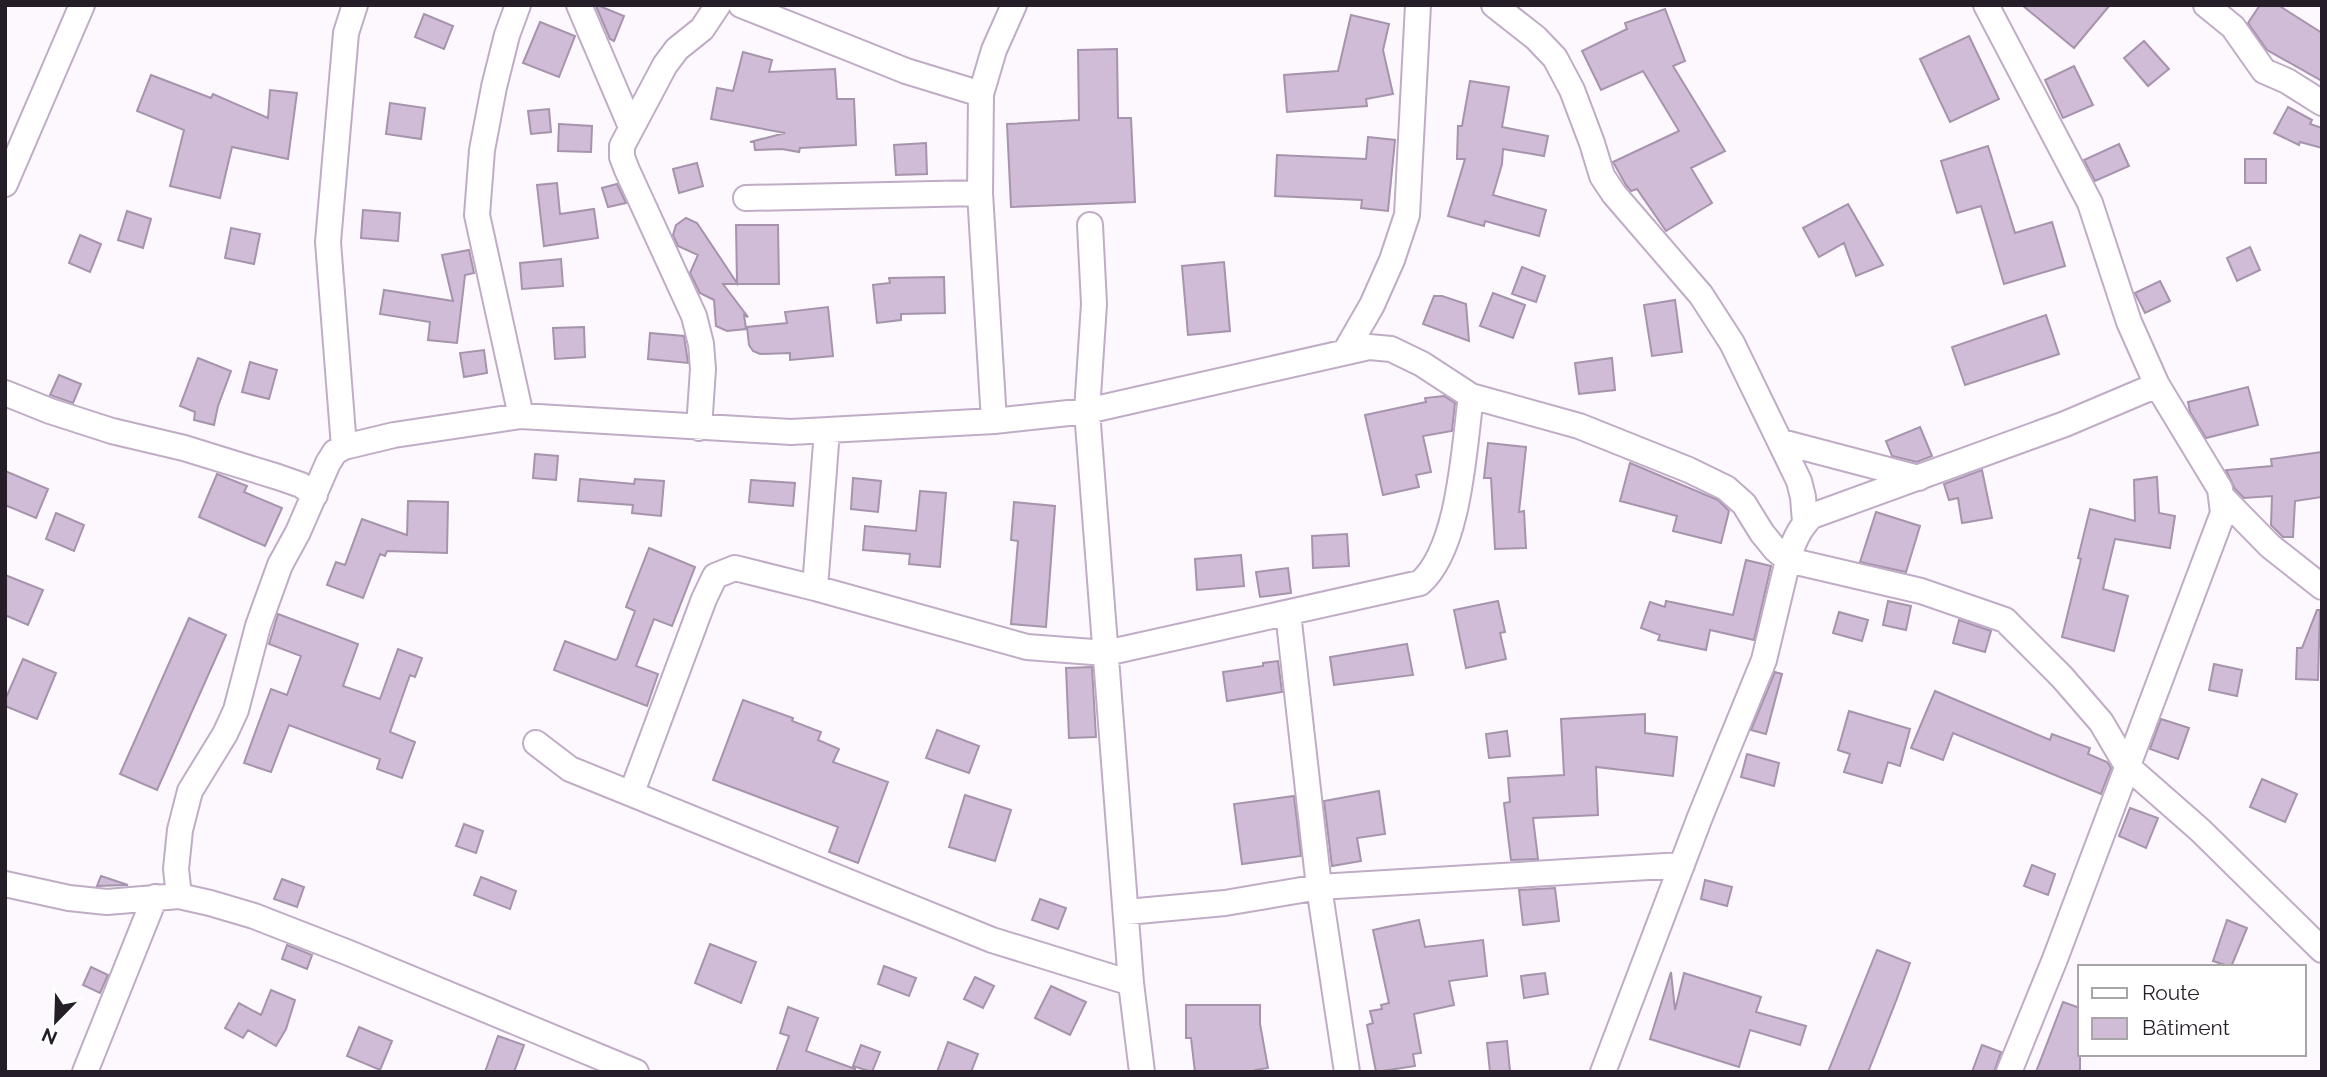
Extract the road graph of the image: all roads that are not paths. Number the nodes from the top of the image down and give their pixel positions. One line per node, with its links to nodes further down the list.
1 (82, 5): 15 (street)
2 (355, 5): 29 (street)
3 (518, 5): 24 (street)
4 (579, 5): 14 (street)
5 (718, 5): 14 (street)
6 (741, 5): 12 (street)
7 (1014, 5): 12 (street)
8 (1418, 5): 19 (street)
9 (1494, 5): 28 (street)
10 (1986, 5): 20 (street)
11 (2206, 5): 13 (street)
12 (981, 93): 16 (street)
13 (2322, 103)
14 (631, 127): 26 (street)
15 (5, 184)
16 (981, 193): 17 (street); 25 (street)
17 (746, 198)
18 (1090, 225): 23 (street)
19 (1345, 352): 22 (street); 23 (street)
20 (2157, 385): 30 (street); 32 (street)
21 (5, 393): 31 (street)
22 (1471, 396): 34 (street); 37 (street)
23 (1087, 411): 25 (street); 38 (street)
24 (521, 416): 26 (street); 29 (street)
25 (993, 421): 27 (street)
26 (699, 428): 27 (street)
27 (827, 430): 36 (street)
28 (1782, 442): 30 (street); 33 (street)
29 (344, 447): 31 (street)
30 (1919, 478): 33 (street)
31 (315, 495): 45 (street)
32 (2223, 498): 35 (street); 40 (street)
33 (1805, 522): 34 (street)
34 (1788, 560): 40 (street); 42 (street)
35 (2322, 587)
36 (816, 588): 38 (street); 41 (street)
37 (1289, 613): 38 (street); 44 (street)
38 (1107, 653): 47 (street)
39 (536, 743): 41 (street)
40 (2127, 766): 48 (street); 55 (street)
41 (632, 792): 49 (street)
42 (1682, 865): 44 (street); 54 (street)
43 (5, 884): 46 (street)
44 (1319, 887): 47 (street); 53 (street)
45 (179, 896): 46 (street); 51 (street)
46 (155, 897): 50 (street)
47 (1127, 912): 49 (street)
48 (2322, 950)
49 (1131, 983): 52 (street)
50 (92, 1069)
51 (636, 1072)
52 (1142, 1072)
53 (1347, 1072)
54 (1603, 1072)
55 (2009, 1072)

